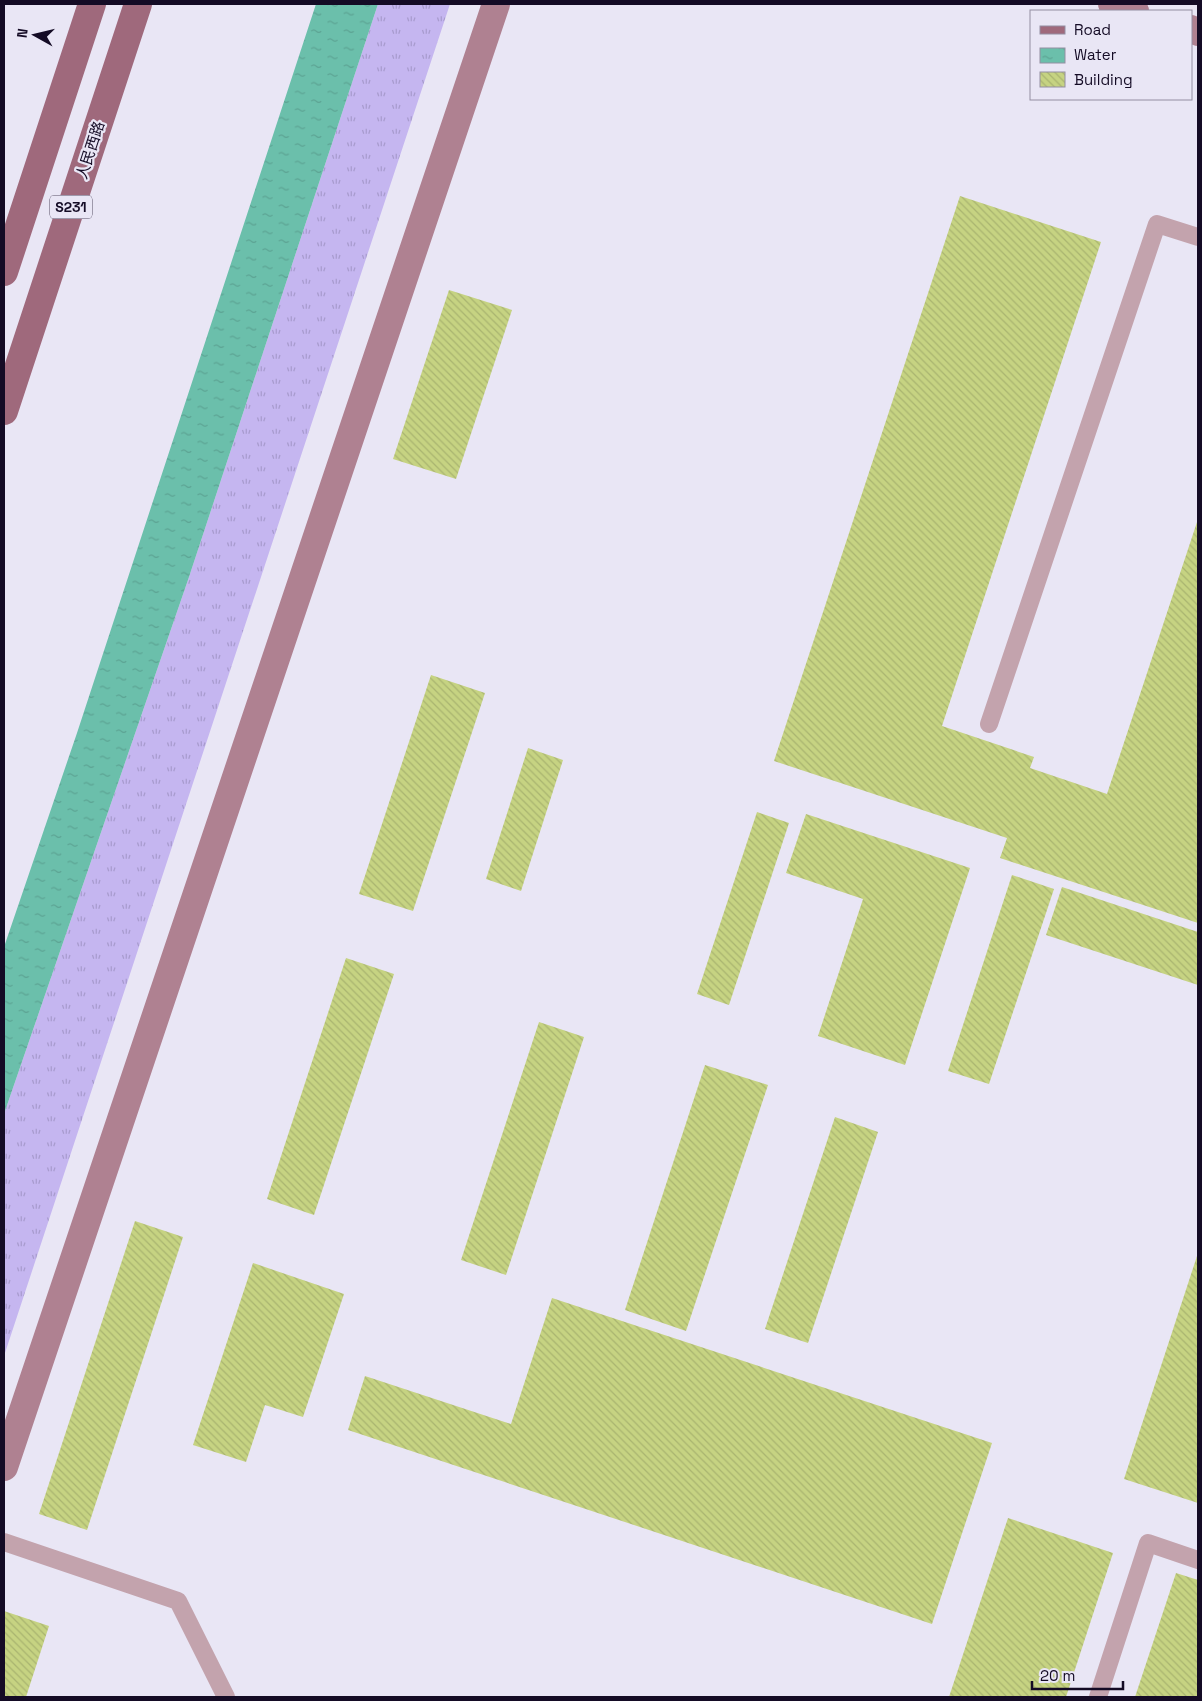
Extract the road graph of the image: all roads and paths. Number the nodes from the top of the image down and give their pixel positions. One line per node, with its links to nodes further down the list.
1 (92, 4): 7 (main road, S231)
2 (138, 4): 8 (main road, 人民西路 / S231)
3 (496, 4): 10 (street)
4 (1112, 4): 5 (street)
5 (1132, 10)
6 (1198, 238): 9 (lane)
7 (4, 272)
8 (4, 411)
9 (989, 724)
10 (4, 1467)
11 (4, 1542): 13 (lane)
12 (1198, 1560): 14 (lane)
13 (226, 1697)
14 (1098, 1697)

